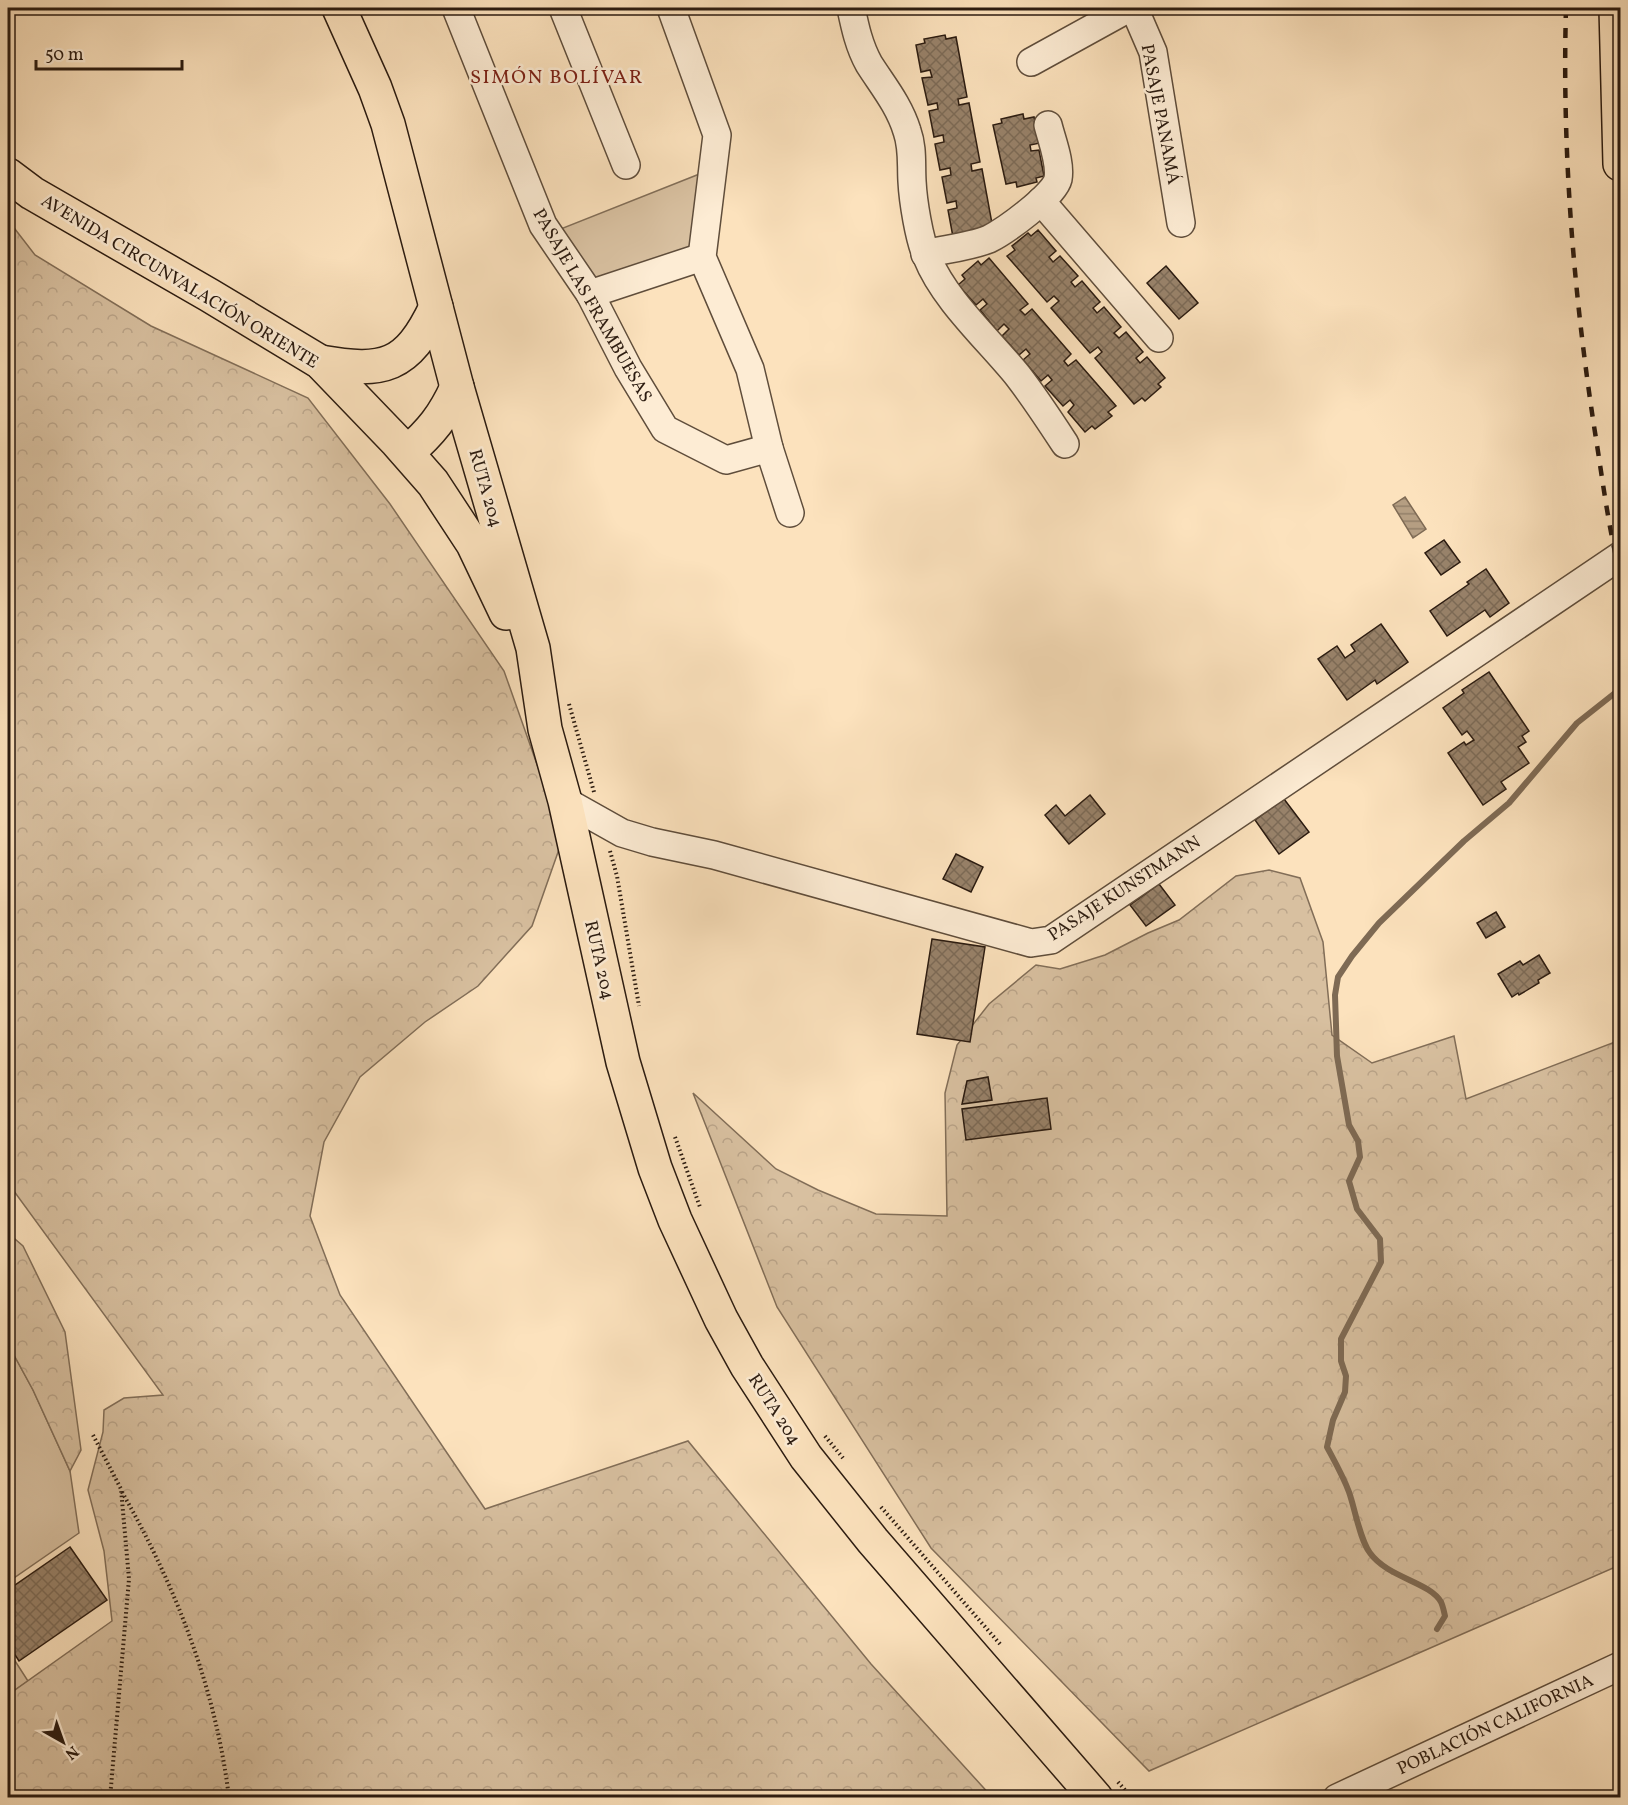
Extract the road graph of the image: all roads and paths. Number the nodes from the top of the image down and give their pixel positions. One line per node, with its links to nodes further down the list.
1 (339, 8): 19 (main road, RUTA 204)
2 (456, 8): 18 (street, PASAJE LAS FRAMBUESAS)
3 (563, 8): 12 (street)
4 (671, 8): 17 (street)
5 (851, 8): 16 (street)
6 (1129, 8): 9 (street)
7 (1134, 8): 15 (street, PASAJE PANAMÁ)
8 (1616, 8): 11 (main road)
9 (1031, 62)
10 (1048, 124): 14 (street)
11 (1620, 164)
12 (626, 165)
13 (8, 176): 21 (main road, AVENIDA CIRCUNVALACIÓN ORIENTE)
14 (1041, 201): 16 (street); 20 (street)
15 (1181, 223)
16 (925, 254): 23 (street)
17 (702, 257): 18 (street); 24 (street)
18 (590, 294): 24 (street, PASAJE LAS FRAMBUESAS)
19 (436, 307): 21 (main road); 22 (main road, RUTA 204)
20 (1159, 339)
21 (320, 362): 25 (main road, AVENIDA CIRCUNVALACIÓN ORIENTE)
22 (457, 387): 25 (main road); 28 (main road, RUTA 204)
23 (1065, 444)
24 (769, 448): 26 (street)
25 (407, 453): 28 (main road, AVENIDA CIRCUNVALACIÓN ORIENTE)
26 (790, 513)
27 (1620, 556): 29 (street, PASAJE KUNSTMANN)
28 (545, 729): 29 (main road, RUTA 204)
29 (565, 801): 35 (main road, RUTA 204)
30 (93, 1435): 31 (path)
31 (120, 1489): 33 (path); 34 (path)
32 (1620, 1666): 36 (street, POBLACIÓN CALIFORNIA)
33 (110, 1797)
34 (229, 1797)
35 (1096, 1797)
36 (1337, 1797)

